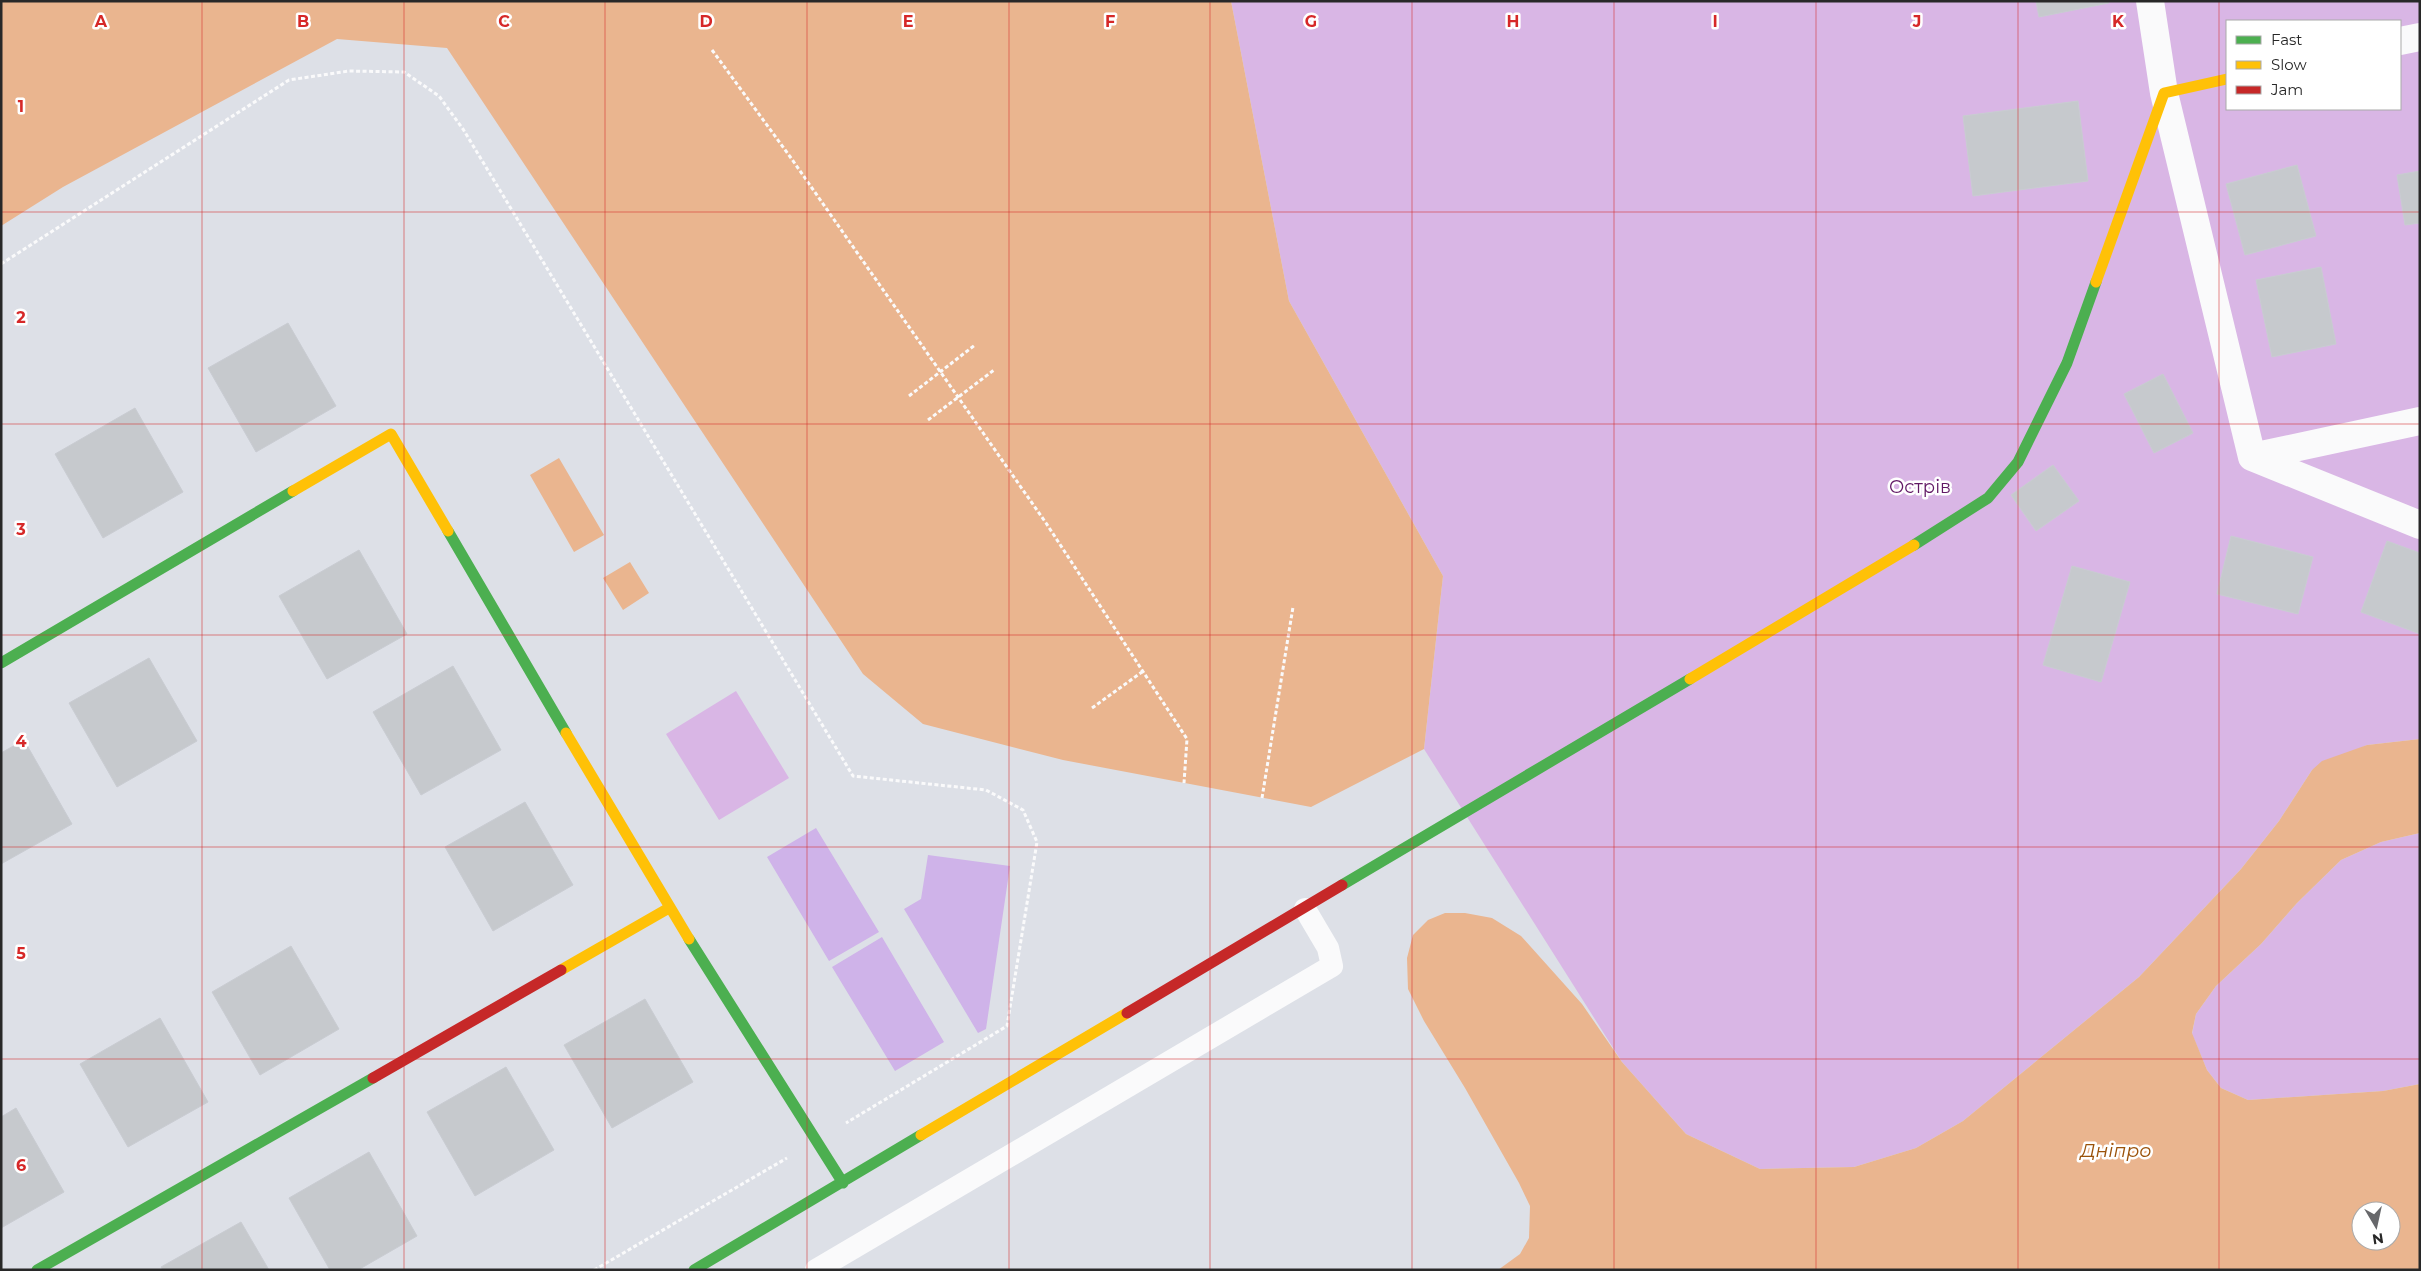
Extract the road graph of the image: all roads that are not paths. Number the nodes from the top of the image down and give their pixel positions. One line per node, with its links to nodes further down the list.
1 (2150, 1): 5 (street)
2 (2420, 37): 3 (street)
3 (2401, 41)
4 (2226, 79): 5 (street)
5 (2164, 93): 7 (street); 11 (street)
6 (2420, 421): 7 (street)
7 (2252, 457): 8 (street)
8 (2420, 525)
9 (1, 662): 10 (street)
10 (669, 908): 12 (street); 13 (street)
11 (1304, 909): 12 (street); 15 (lane)
12 (843, 1182): 14 (street)
13 (37, 1270)
14 (694, 1270)
15 (816, 1270)

